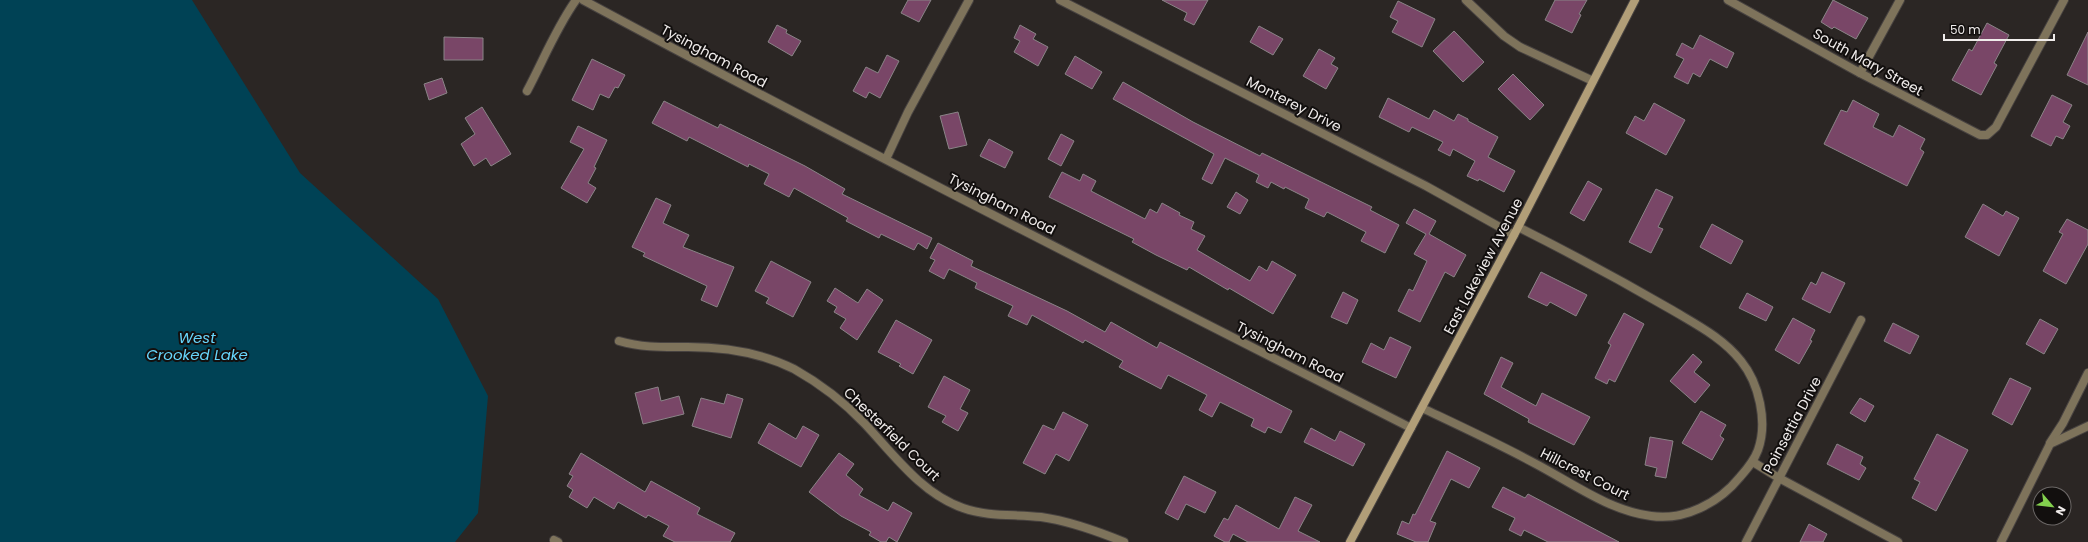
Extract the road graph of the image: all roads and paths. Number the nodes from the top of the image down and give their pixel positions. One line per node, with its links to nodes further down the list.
1 (576, 0): 12 (street)
2 (582, 0): 13 (street, Tysingham Road)
3 (969, 0): 13 (street)
4 (1060, 0): 14 (street, Monterey Drive)
5 (1466, 0): 11 (street)
6 (1635, 0): 11 (street, East Lakeview Avenue)
7 (1728, 0): 10 (street, South Mary Street)
8 (1900, 0): 10 (street)
9 (2064, 0): 10 (street, South Mary Street)
10 (1860, 73)
11 (1593, 81): 14 (street, East Lakeview Avenue)
12 (527, 91)
13 (886, 159): 20 (street, Tysingham Road)
14 (1516, 231): 18 (street, East Lakeview Avenue); 22 (street, Hillcrest Court)
15 (1861, 320): 23 (street, Poinsettia Drive)
16 (619, 341): 24 (street, Chesterfield Court)
17 (2088, 373): 21 (street)
18 (1422, 408): 20 (street, East Lakeview Avenue); 22 (street, Hillcrest Court)
19 (2088, 426): 21 (street)
20 (1411, 428): 25 (street, East Lakeview Avenue)
21 (2050, 444): 28 (street)
22 (1752, 462): 23 (street)
23 (1779, 478): 26 (street, Poinsettia Drive); 27 (street)
24 (1124, 542)
25 (1350, 542)
26 (1746, 542)
27 (1898, 542)
28 (2001, 542)

